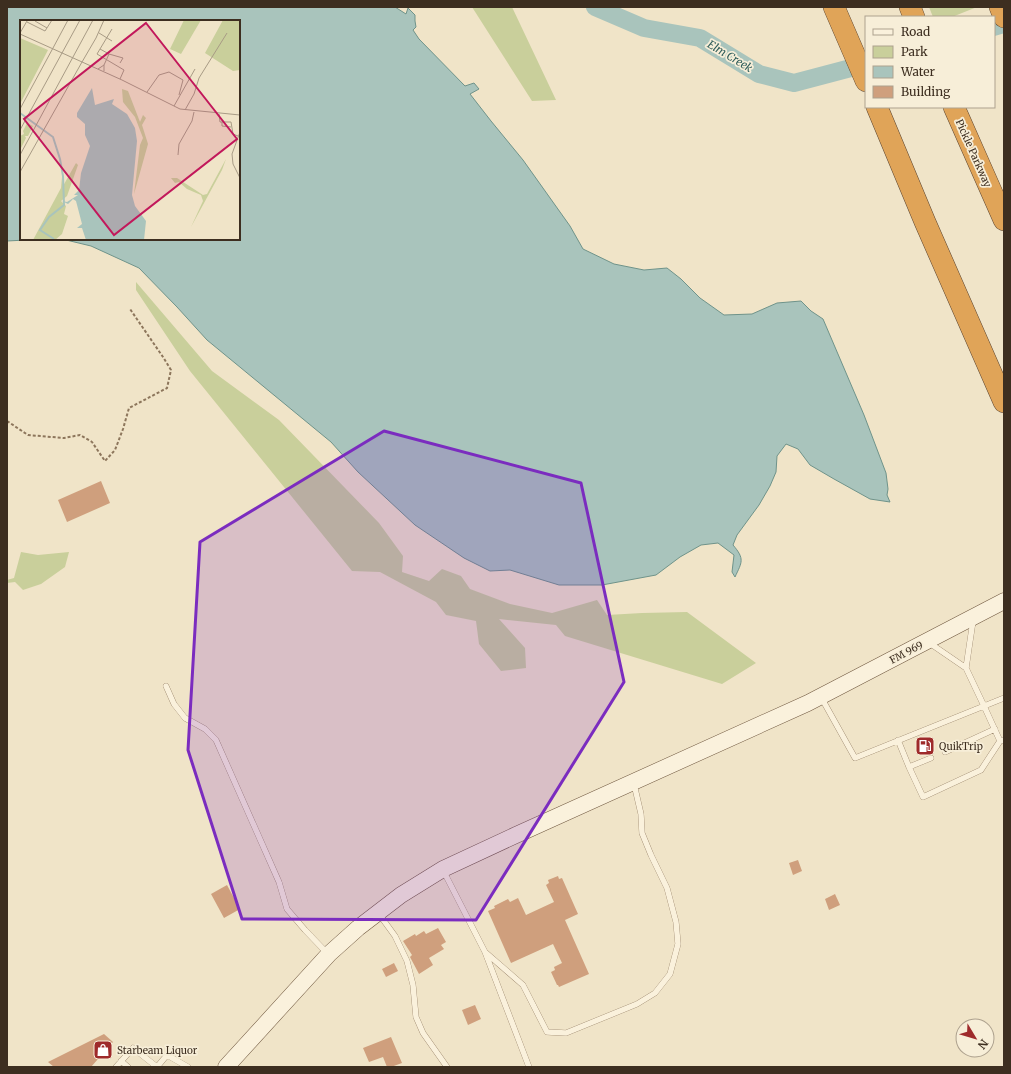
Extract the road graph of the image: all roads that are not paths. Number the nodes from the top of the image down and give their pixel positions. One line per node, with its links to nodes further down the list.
1 (834, 7): 4 (highway)
2 (1000, 7): 3 (highway)
3 (1004, 17)
4 (865, 79)
5 (877, 108): 8 (highway)
6 (955, 110): 7 (highway, Pickle Parkway)
7 (1004, 220)
8 (1004, 402)
9 (1004, 601): 10 (main road, FM 969 / FM 969)
10 (973, 618): 11 (main road, FM 969 / FM 969); 12 (lane)
11 (926, 641): 12 (lane); 15 (main road, FM 969 / FM 969)
12 (966, 668): 16 (lane)
13 (166, 686): 27 (lane)
14 (1004, 698): 16 (lane)
15 (814, 700): 18 (lane); 23 (main road, FM 969)
16 (984, 706): 17 (lane); 18 (lane)
17 (995, 729): 19 (lane); 20 (lane)
18 (898, 740): 22 (lane)
19 (1002, 740): 22 (lane)
20 (945, 752)
21 (931, 758): 22 (lane)
22 (909, 767)
23 (634, 782): 24 (main road, FM 969); 26 (lane)
24 (443, 869): 25 (main road, FM 969); 26 (lane)
25 (378, 912): 27 (main road, FM 969); 34 (lane)
26 (485, 952): 35 (lane)
27 (329, 954): 33 (main road, FM 969)
28 (121, 1061): 29 (lane); 30 (lane); 31 (lane)
29 (116, 1067)
30 (128, 1067)
31 (157, 1067): 32 (lane)
32 (188, 1067)
33 (226, 1067)
34 (448, 1067)
35 (529, 1067)

